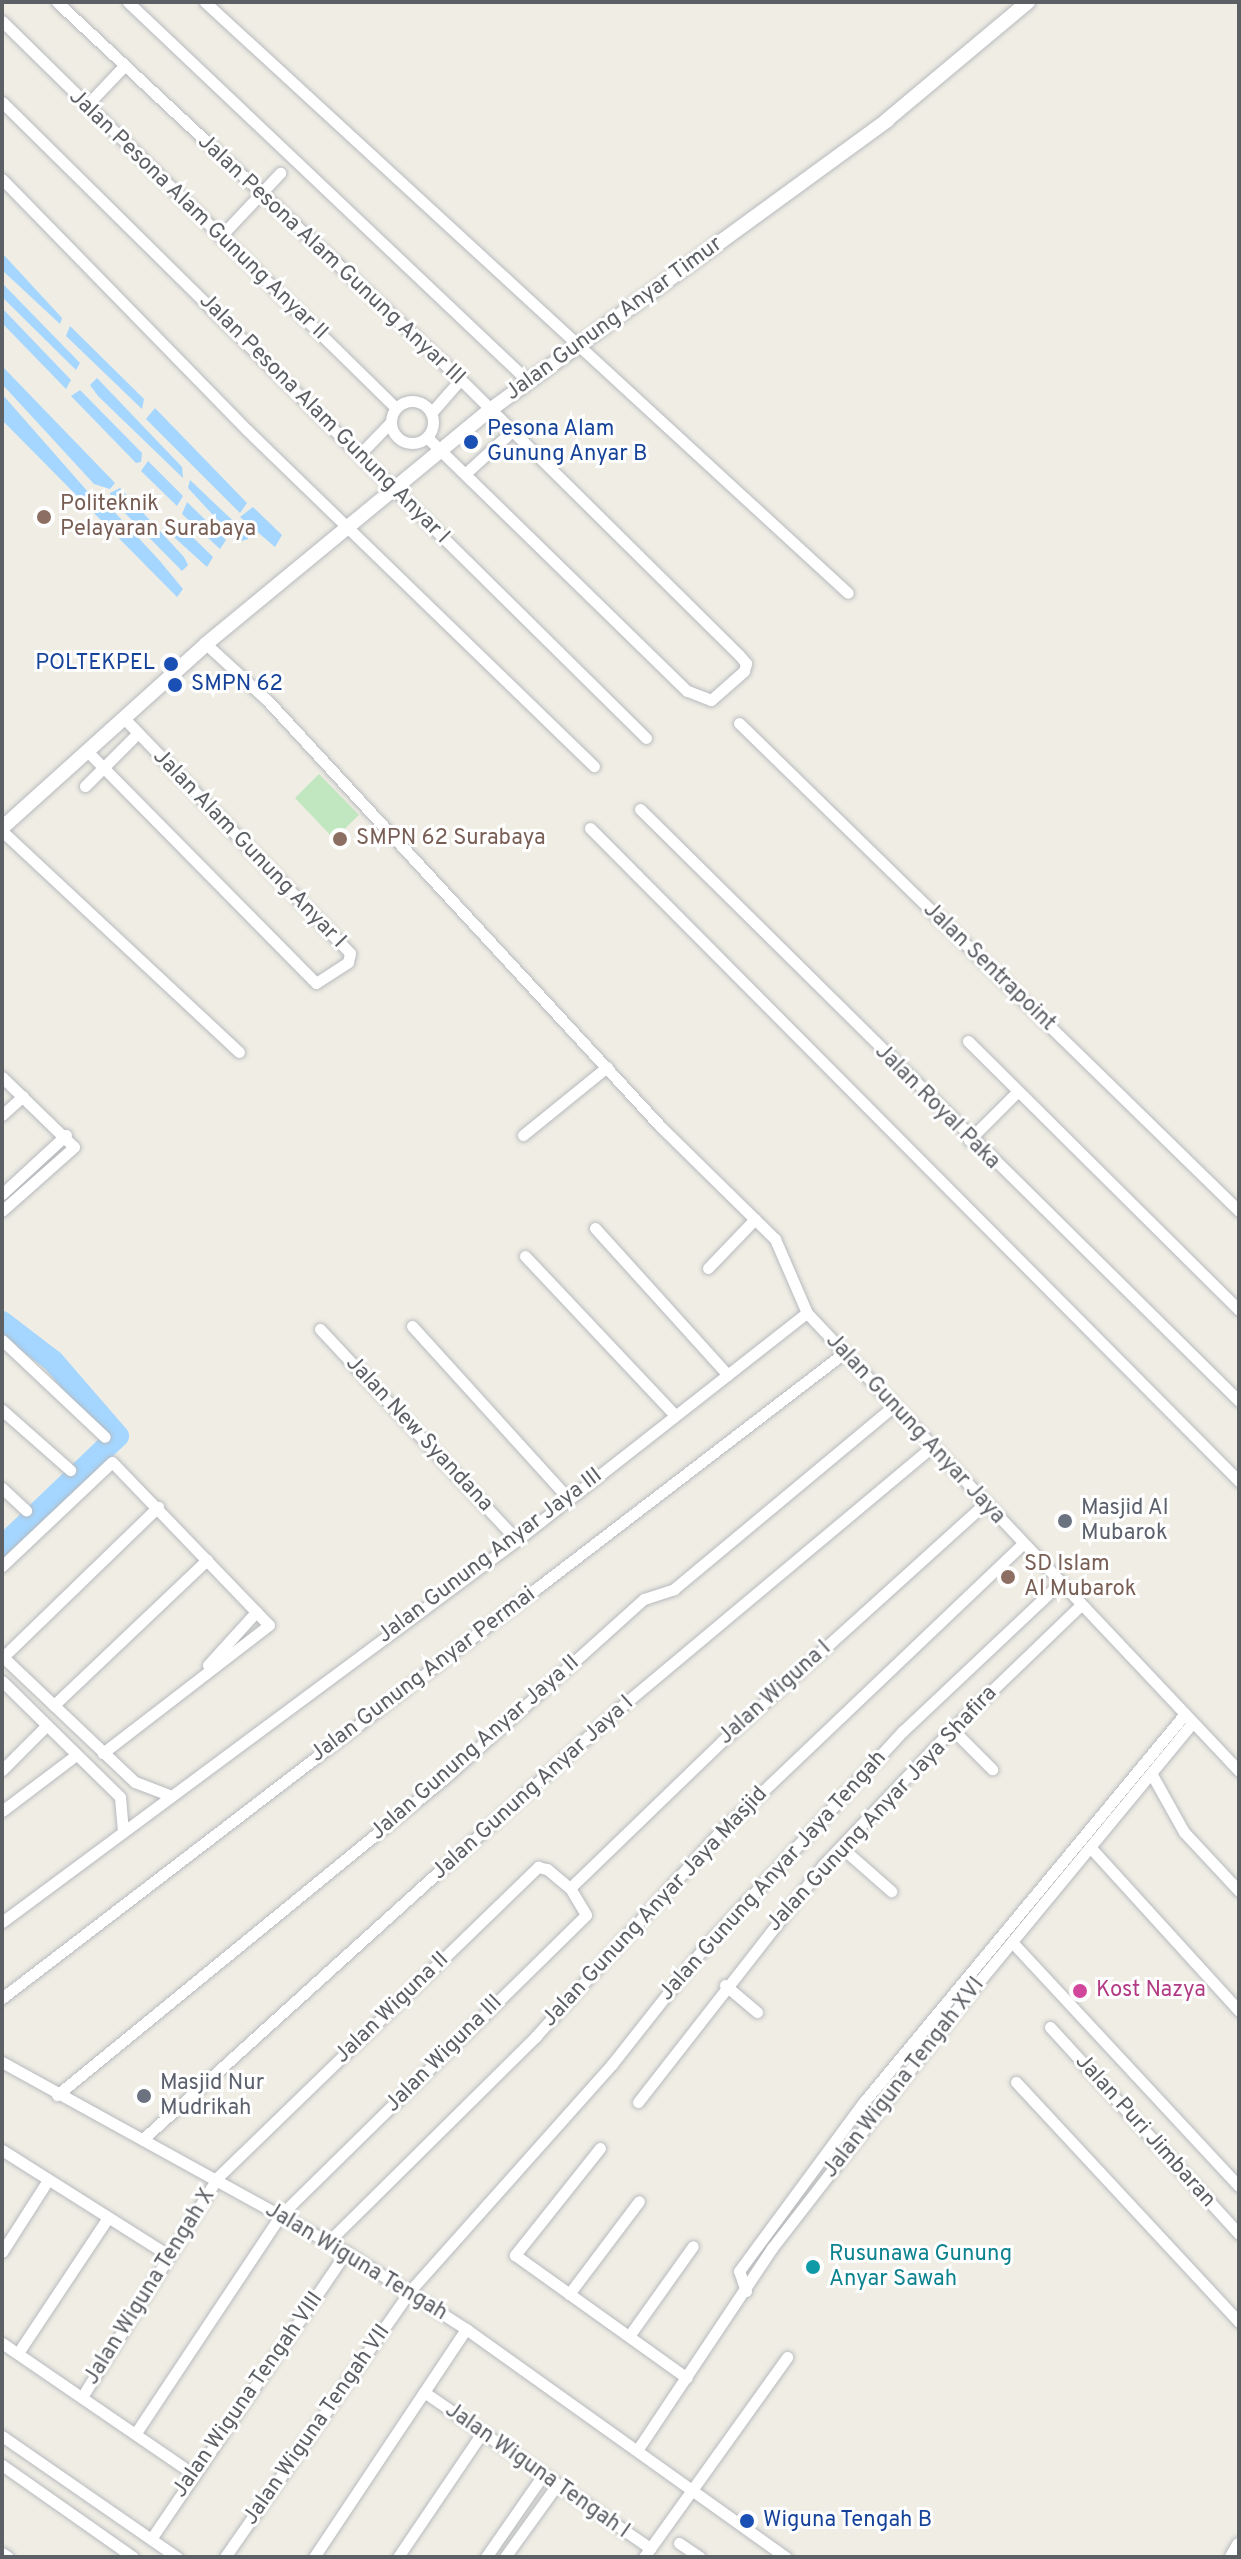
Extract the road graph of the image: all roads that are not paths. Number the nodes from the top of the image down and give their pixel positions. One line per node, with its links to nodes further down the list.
1 (57, 2): 6 (street, Jalan Pesona Alam Gunung Anyar III)
2 (128, 2): 15 (street)
3 (205, 2): 13 (street)
4 (1028, 2): 13 (street, Jalan Gunung Anyar Timur)
5 (2, 21): 8 (street, Jalan Pesona Alam Gunung Anyar II)
6 (124, 66): 8 (street); 11 (street, Jalan Pesona Alam Gunung Anyar III)
7 (2, 102): 23 (street, Jalan Pesona Alam Gunung Anyar I)
8 (86, 106): 12 (street, Jalan Pesona Alam Gunung Anyar II)
9 (280, 173): 11 (street)
10 (2, 179): 26 (street)
11 (262, 193): 12 (street); 14 (street, Jalan Pesona Alam Gunung Anyar III)
12 (220, 237): 16 (street, Jalan Pesona Alam Gunung Anyar II)
13 (578, 346): 15 (street, Jalan Gunung Anyar Timur); 27 (street)
14 (460, 380): 17 (street, Jalan Pesona Alam Gunung Anyar III); 18 (street)
15 (529, 382): 17 (street, Jalan Gunung Anyar Timur)
16 (396, 408): 18 (street); 19 (street)
17 (490, 410): 20 (street, Jalan Pesona Alam Gunung Anyar III); 22 (street, Jalan Gunung Anyar Timur)
18 (431, 413): 21 (street)
19 (390, 423): 21 (street); 23 (street)
20 (512, 431): 24 (street); 24 (street, Jalan Pesona Alam Gunung Anyar III)
21 (427, 437): 22 (street)
22 (443, 450): 24 (street); 25 (street, Jalan Gunung Anyar Timur)
23 (361, 453): 25 (street, Jalan Pesona Alam Gunung Anyar I)
24 (466, 473)
25 (394, 489): 26 (street, Jalan Gunung Anyar Timur); 32 (street, Jalan Pesona Alam Gunung Anyar I)
26 (346, 527): 28 (street, Jalan Gunung Anyar Timur); 34 (street)
27 (848, 593)
28 (206, 644): 29 (street, Jalan Gunung Anyar Timur); 42 (street, Jalan Gunung Anyar Jaya)
29 (125, 719): 31 (street, Jalan Alam Gunung Anyar I); 33 (street, Jalan Gunung Anyar Timur)
30 (739, 723): 52 (street, Jalan Sentrapoint)
31 (138, 733): 35 (street, Jalan Alam Gunung Anyar I); 35 (street, Jalan Alam Gunung Anyar I)
32 (646, 738)
33 (89, 753): 35 (street, Jalan Alam Gunung Anyar I); 39 (street, Jalan Gunung Anyar Timur)
34 (594, 766)
35 (102, 768): 36 (street, Jalan Alam Gunung Anyar I)
36 (85, 786)
37 (640, 809): 49 (street, Jalan Royal Paka)
38 (590, 828): 71 (street)
39 (2, 830): 41 (street)
40 (968, 1041): 45 (street)
41 (239, 1052)
42 (607, 1067): 47 (street); 53 (street, Jalan Gunung Anyar Jaya)
43 (2, 1077): 44 (street)
44 (23, 1096): 46 (street); 48 (street)
45 (1022, 1099): 49 (street); 57 (street)
46 (2, 1115)
47 (523, 1135)
48 (70, 1139): 50 (street); 51 (street)
49 (969, 1140): 64 (street, Jalan Royal Paka)
50 (2, 1194)
51 (2, 1211)
52 (1239, 1211)
53 (755, 1219): 56 (street); 58 (street, Jalan Gunung Anyar Jaya)
54 (595, 1228): 63 (street)
55 (525, 1256): 67 (street)
56 (708, 1268)
57 (1239, 1310)
58 (807, 1313): 62 (street, Jalan Gunung Anyar Jaya); 63 (street, Jalan Gunung Anyar Jaya III)
59 (412, 1326): 73 (street)
60 (320, 1329): 77 (street, Jalan New Syandana)
61 (2, 1340): 68 (street)
62 (845, 1352): 65 (street, Jalan Gunung Anyar Jaya); 110 (street, Jalan Gunung Anyar Permai)
63 (728, 1375): 67 (street, Jalan Gunung Anyar Jaya III)
64 (1239, 1401)
65 (894, 1406): 69 (street, Jalan Gunung Anyar Jaya); 116 (street, Jalan Gunung Anyar Jaya II)
66 (2, 1410): 70 (street)
67 (675, 1415): 73 (street, Jalan Gunung Anyar Jaya III)
68 (105, 1437)
69 (932, 1447): 74 (street, Jalan Gunung Anyar Jaya); 118 (street, Jalan Gunung Anyar Jaya I)
70 (70, 1470)
71 (1239, 1481)
72 (2, 1488): 76 (street)
73 (568, 1498): 77 (street, Jalan Gunung Anyar Jaya III)
74 (984, 1504): 78 (street, Jalan Gunung Anyar Jaya); 104 (street, Jalan Wiguna I)
75 (158, 1507): 79 (street); 80 (street); 84 (street)
76 (26, 1510)
77 (517, 1540): 98 (street, Jalan Gunung Anyar Jaya III)
78 (1022, 1544): 81 (street, Jalan Gunung Anyar Jaya); 128 (street, Jalan Gunung Anyar Jaya Masjid)
79 (207, 1560): 83 (street); 87 (street)
80 (2, 1566)
81 (1060, 1583): 82 (street, Jalan Gunung Anyar Jaya); 134 (street, Jalan Gunung Anyar Jaya Tengah)
82 (1081, 1605): 88 (street, Jalan Gunung Anyar Jaya); 90 (street, Jalan Gunung Anyar Jaya Shafira)
83 (256, 1612): 85 (street); 85 (street)
84 (2, 1657): 87 (street)
85 (194, 1680): 91 (street)
86 (2, 1681): 89 (street)
87 (54, 1705): 91 (street)
88 (1188, 1719): 93 (street, Jalan Gunung Anyar Jaya); 96 (street, Jalan Wiguna Tengah XVI); 133 (street)
89 (46, 1726): 92 (street); 95 (street)
90 (952, 1729): 94 (street); 102 (street, Jalan Gunung Anyar Jaya Shafira)
91 (103, 1753): 97 (street)
92 (76, 1755): 99 (street); 100 (street)
93 (1237, 1765)
94 (992, 1769)
95 (2, 1770)
96 (1151, 1773): 103 (street, Jalan Wiguna Tengah XVI); 106 (street)
97 (135, 1782): 98 (street); 99 (street)
98 (169, 1795): 101 (street, Jalan Gunung Anyar Jaya III)
99 (120, 1797): 101 (street)
100 (2, 1811)
101 (123, 1829): 107 (street, Jalan Gunung Anyar Jaya III)
102 (841, 1847): 105 (street); 109 (street, Jalan Gunung Anyar Jaya Shafira)
103 (1090, 1847): 108 (street, Jalan Wiguna Tengah XVI); 111 (street)
104 (570, 1888): 121 (street, Jalan Wiguna II); 125 (street, Jalan Wiguna III)
105 (891, 1891)
106 (1239, 1891)
107 (2, 1922)
108 (1012, 1942): 123 (street); 133 (street, Jalan Wiguna Tengah XVI)
109 (725, 1985): 112 (street); 117 (street, Jalan Gunung Anyar Jaya Shafira)
110 (2, 1998)
111 (1239, 2011)
112 (757, 2012)
113 (1050, 2027): 127 (street, Jalan Puri Jimbaran)
114 (2, 2062): 116 (street, Jalan Wiguna Tengah)
115 (1016, 2082): 136 (street)
116 (57, 2095): 118 (street, Jalan Wiguna Tengah)
117 (638, 2102)
118 (143, 2139): 121 (street, Jalan Wiguna Tengah)
119 (600, 2148): 135 (street)
120 (2, 2150): 122 (street)
121 (218, 2177): 125 (street, Jalan Wiguna Tengah); 132 (street, Jalan Wiguna Tengah X)
122 (48, 2180): 126 (street); 130 (street)
123 (1239, 2186)
124 (639, 2201): 135 (street)
125 (280, 2216): 128 (street, Jalan Wiguna Tengah); 145 (street)
126 (107, 2219): 132 (street); 140 (street)
127 (1239, 2234)
128 (328, 2242): 131 (street, Jalan Wiguna Tengah)
129 (693, 2246): 138 (street)
130 (2, 2252)
131 (346, 2252): 134 (street, Jalan Wiguna Tengah); 151 (street, Jalan Wiguna Tengah VIII)
132 (168, 2255): 144 (street, Jalan Wiguna Tengah X)
133 (746, 2291): 142 (street, Jalan Wiguna Tengah XVI)
134 (409, 2292): 137 (street, Jalan Wiguna Tengah); 164 (street, Jalan Wiguna Tengah VII)
135 (569, 2294): 138 (street)
136 (1239, 2322)
137 (466, 2329): 143 (street); 148 (street, Jalan Wiguna Tengah)
138 (629, 2336): 142 (street)
139 (2, 2343): 140 (street)
140 (18, 2353): 144 (street)
141 (787, 2357): 155 (street)
142 (687, 2378): 148 (street, Jalan Wiguna Tengah XVI)
143 (424, 2392): 146 (street, Jalan Wiguna Tengah I); 165 (street)
144 (82, 2397): 145 (street)
145 (136, 2433): 151 (street)
146 (482, 2433): 153 (street, Jalan Wiguna Tengah I); 166 (street)
147 (2, 2436): 149 (street)
148 (638, 2449): 155 (street, Jalan Wiguna Tengah)
149 (31, 2456): 152 (street); 156 (street)
150 (2, 2465): 152 (street)
151 (193, 2474): 156 (street, Jalan Wiguna Tengah VIII)
152 (17, 2475): 162 (street)
153 (543, 2475): 154 (street, Jalan Wiguna Tengah I); 167 (street)
154 (557, 2485): 160 (street, Jalan Wiguna Tengah I); 168 (street)
155 (692, 2490): 160 (street); 170 (street, Jalan Wiguna Tengah)
156 (151, 2539): 163 (street)
157 (679, 2543): 169 (street)
158 (1239, 2545): 171 (street)
159 (2, 2553): 161 (street)
160 (647, 2553)
161 (8, 2557)
162 (133, 2557)
163 (177, 2557)
164 (225, 2557)
165 (315, 2557)
166 (398, 2557)
167 (486, 2557)
168 (505, 2557)
169 (700, 2557)
170 (786, 2557)
171 (1232, 2557)

